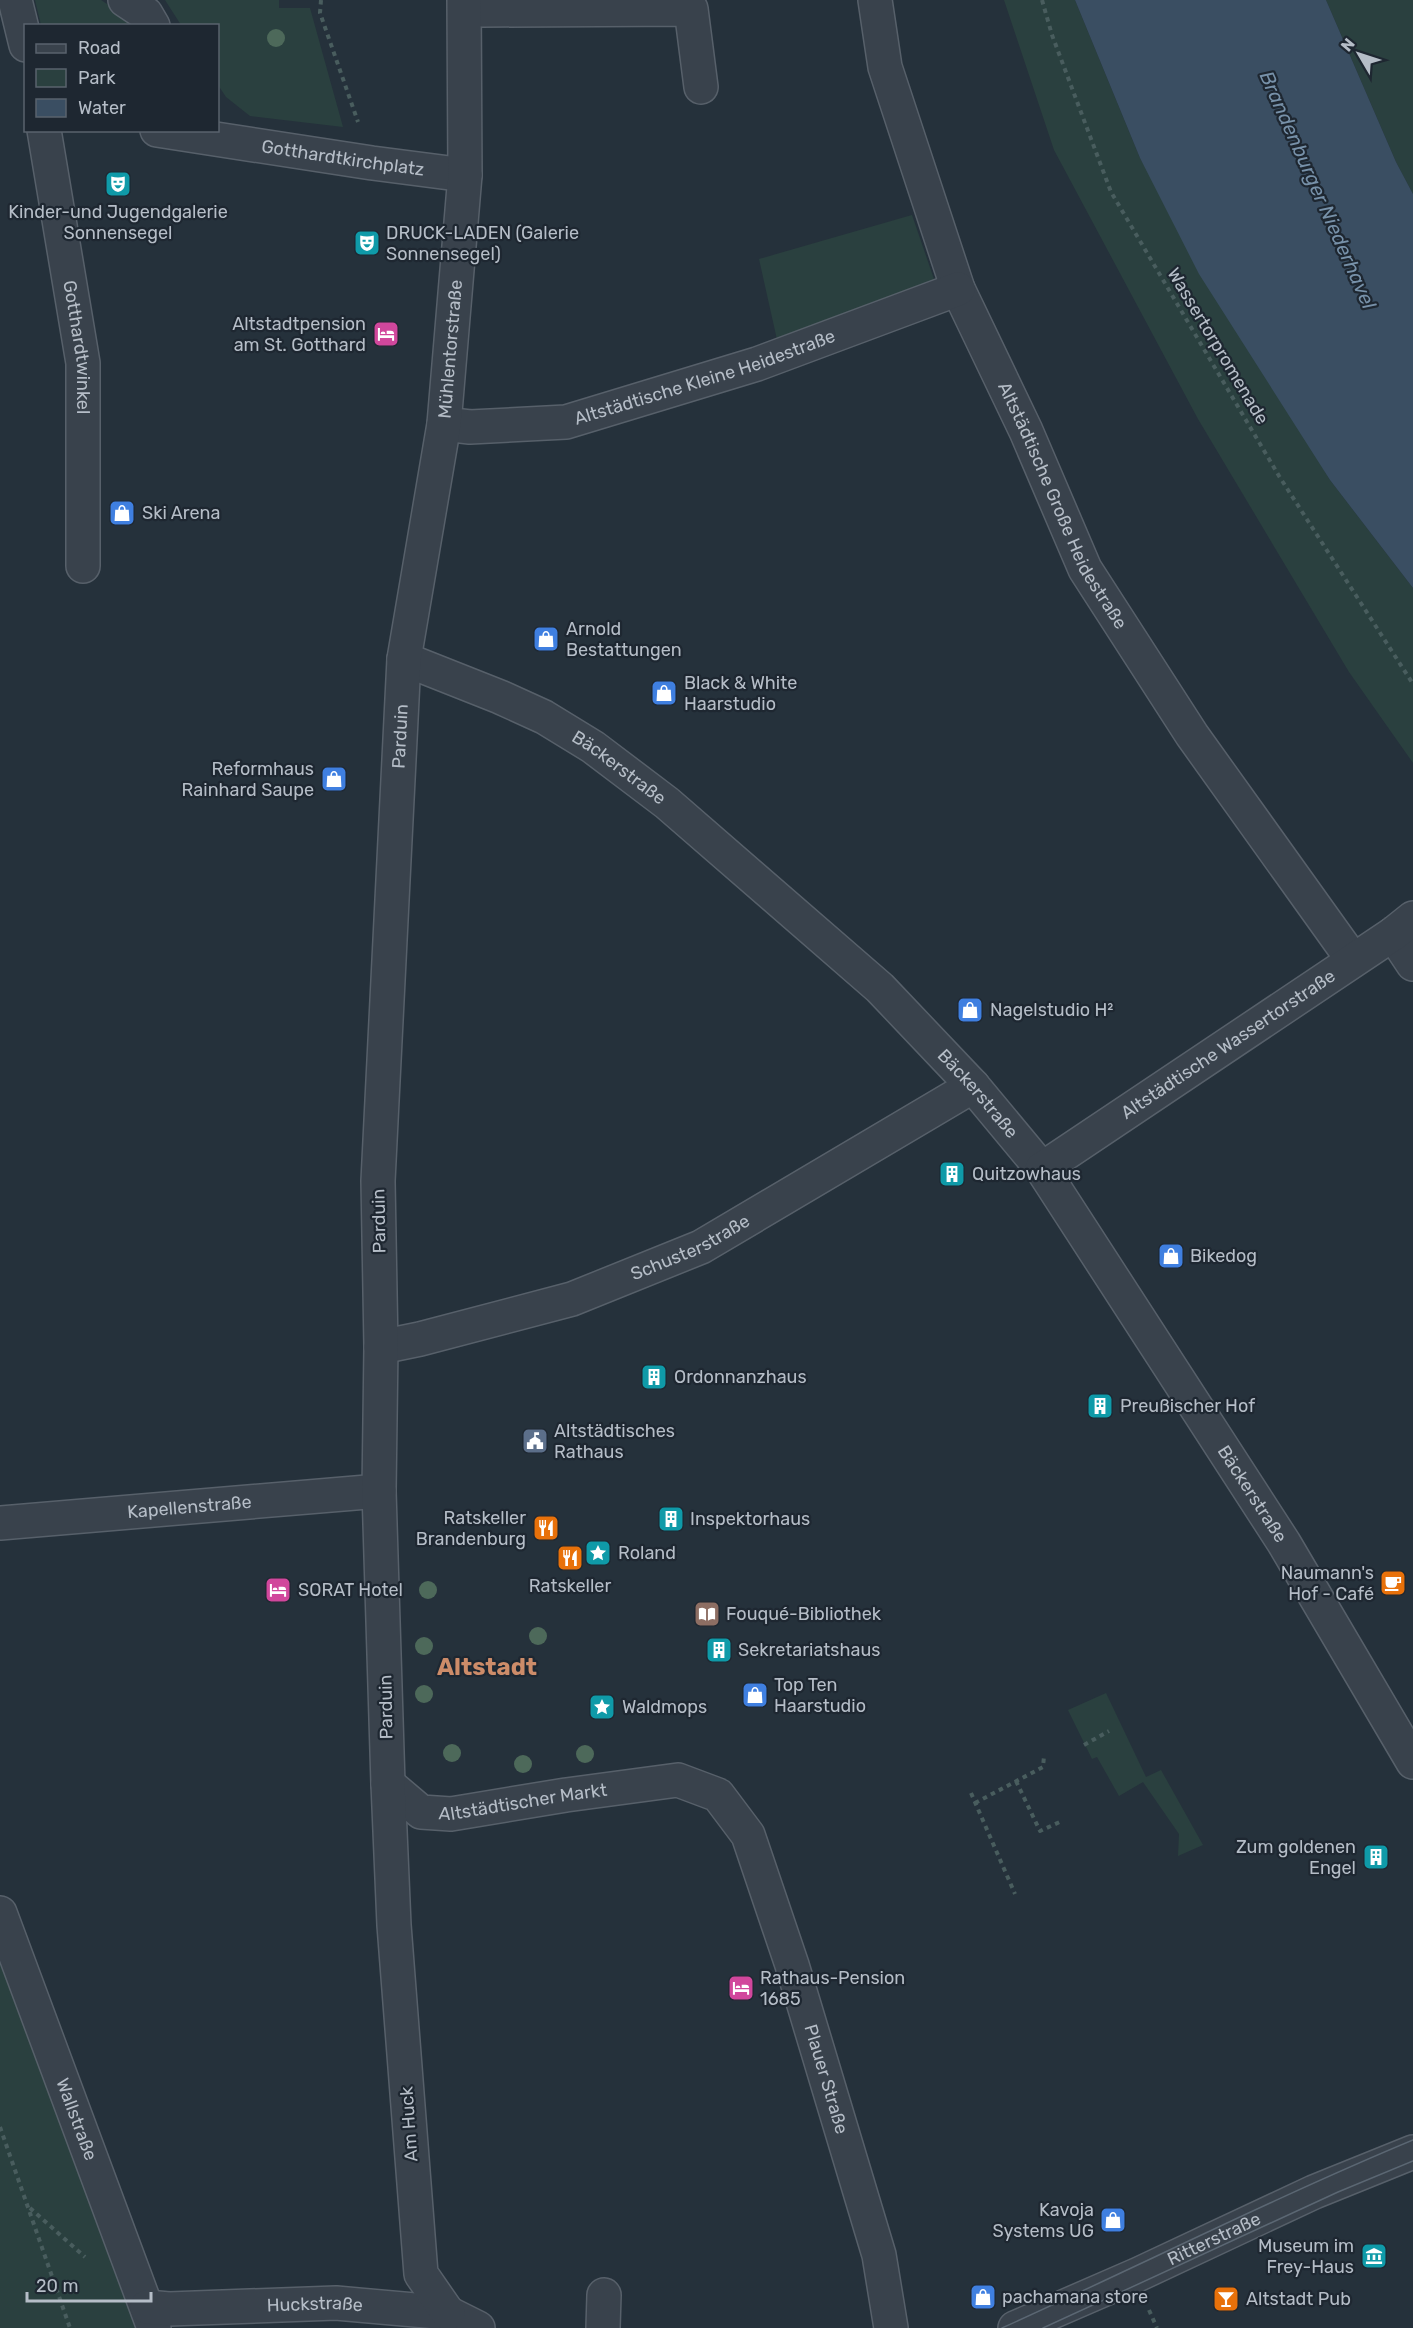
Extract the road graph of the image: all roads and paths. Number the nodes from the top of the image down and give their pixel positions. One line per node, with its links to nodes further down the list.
1 (15, 0): 8 (street)
2 (125, 0): 7 (street)
3 (321, 0): 13 (path)
4 (875, 0): 15 (street, Altstädtische Große Heidestraße)
5 (1042, 0): 19 (path, Wassertorpromenade)
6 (473, 5): 9 (street); 14 (street, Mühlentorstraße)
7 (152, 24)
8 (24, 37)
9 (700, 87)
10 (44, 132): 17 (street, Gotthardtwinkel)
11 (181, 132): 12 (street, Gotthardtkirchplatz)
12 (218, 135): 13 (street, Gotthardtkirchplatz)
13 (372, 163): 14 (street, Gotthardtkirchplatz)
14 (465, 175): 16 (street, Mühlentorstraße)
15 (958, 289): 16 (street, Altstädtische Kleine Heidestraße); 21 (street, Altstädtische Große Heidestraße)
16 (444, 424): 18 (street, Mühlentorstraße)
17 (83, 566)
18 (404, 658): 23 (street, Bäckerstraße); 25 (street, Parduin)
19 (1413, 684)
20 (1403, 926): 21 (street, Altstädtische Wassertorstraße); 22 (street)
21 (1353, 960): 24 (street, Altstädtische Wassertorstraße)
22 (1413, 964)
23 (973, 1086): 24 (street, Bäckerstraße); 25 (street, Schusterstraße)
24 (1042, 1169): 31 (street, Bäckerstraße)
25 (381, 1347): 26 (street, Parduin)
26 (380, 1491): 27 (street, Kapellenstraße); 35 (street, Parduin)
27 (0, 1523)
28 (1109, 1731): 29 (path)
29 (1084, 1745)
30 (1044, 1756): 33 (path)
31 (1413, 1762)
32 (1048, 1764): 33 (path)
33 (1043, 1767): 34 (path)
34 (1016, 1781): 37 (path); 38 (path)
35 (388, 1784): 39 (street, Altstädtischer Markt); 47 (street, Am Huck)
36 (971, 1793): 37 (path)
37 (975, 1803): 40 (path)
38 (1062, 1821)
39 (748, 1835): 52 (street, Plauer Straße)
40 (1014, 1894)
41 (0, 1913): 48 (street, Wallstraße)
42 (0, 2127): 44 (path)
43 (1413, 2152): 53 (street, Ritterstraße)
44 (29, 2207): 45 (path); 49 (path)
45 (87, 2258)
46 (604, 2295): 51 (street)
47 (448, 2313): 48 (street, Huckstraße); 50 (street, Huckstraße)
48 (150, 2318)
49 (70, 2328)
50 (478, 2328)
51 (603, 2328)
52 (891, 2328)
53 (1015, 2328)

